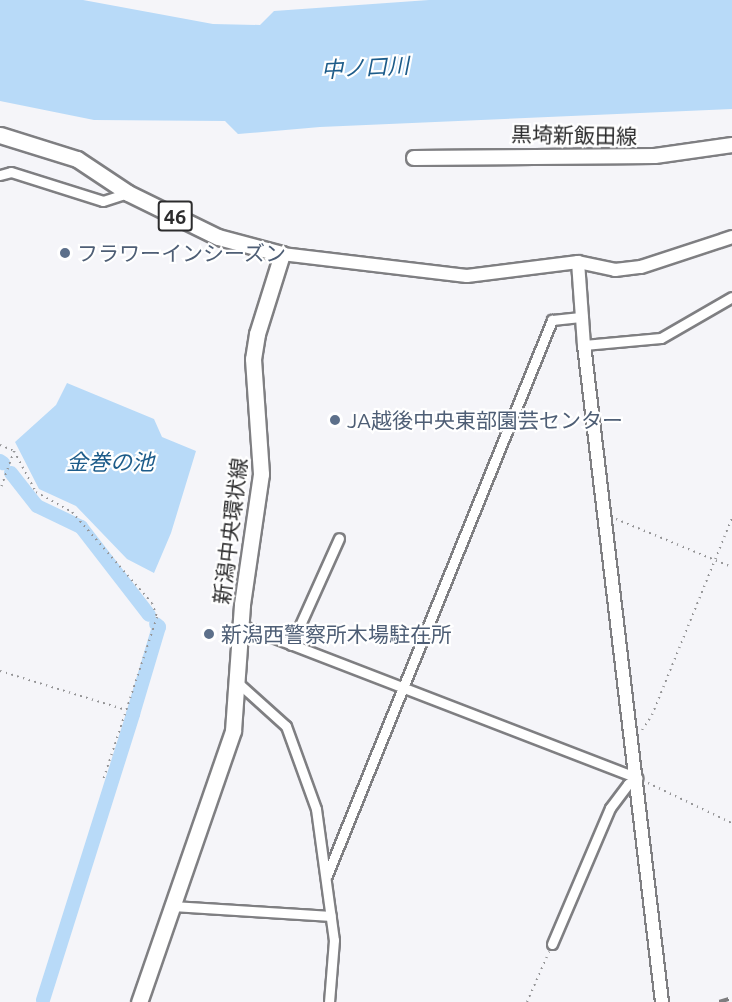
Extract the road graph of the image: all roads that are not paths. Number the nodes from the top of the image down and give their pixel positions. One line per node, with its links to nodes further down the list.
1 (0, 135): 5 (main road, 46)
2 (732, 145): 3 (main road, 黒埼新飯田線)
3 (414, 158)
4 (0, 175): 5 (street)
5 (128, 194): 7 (main road, 46)
6 (732, 237): 8 (street)
7 (282, 254): 8 (street); 13 (main road, 新潟中央環状線)
8 (578, 262): 10 (street)
9 (732, 297): 11 (street)
10 (582, 317): 11 (street); 16 (street)
11 (584, 345): 17 (street)
12 (339, 538): 14 (street)
13 (241, 625): 14 (street); 15 (main road, 新潟中央環状線)
14 (291, 645): 16 (street)
15 (236, 681): 18 (street); 19 (main road, 新潟中央環状線)
16 (403, 689): 17 (street); 18 (street)
17 (637, 778): 21 (street); 24 (street)
18 (327, 875): 20 (street)
19 (173, 906): 20 (street); 22 (main road, 新潟中央環状線)
20 (331, 916): 23 (street)
21 (552, 944)
22 (139, 1002)
23 (329, 1002)
24 (662, 1002)

